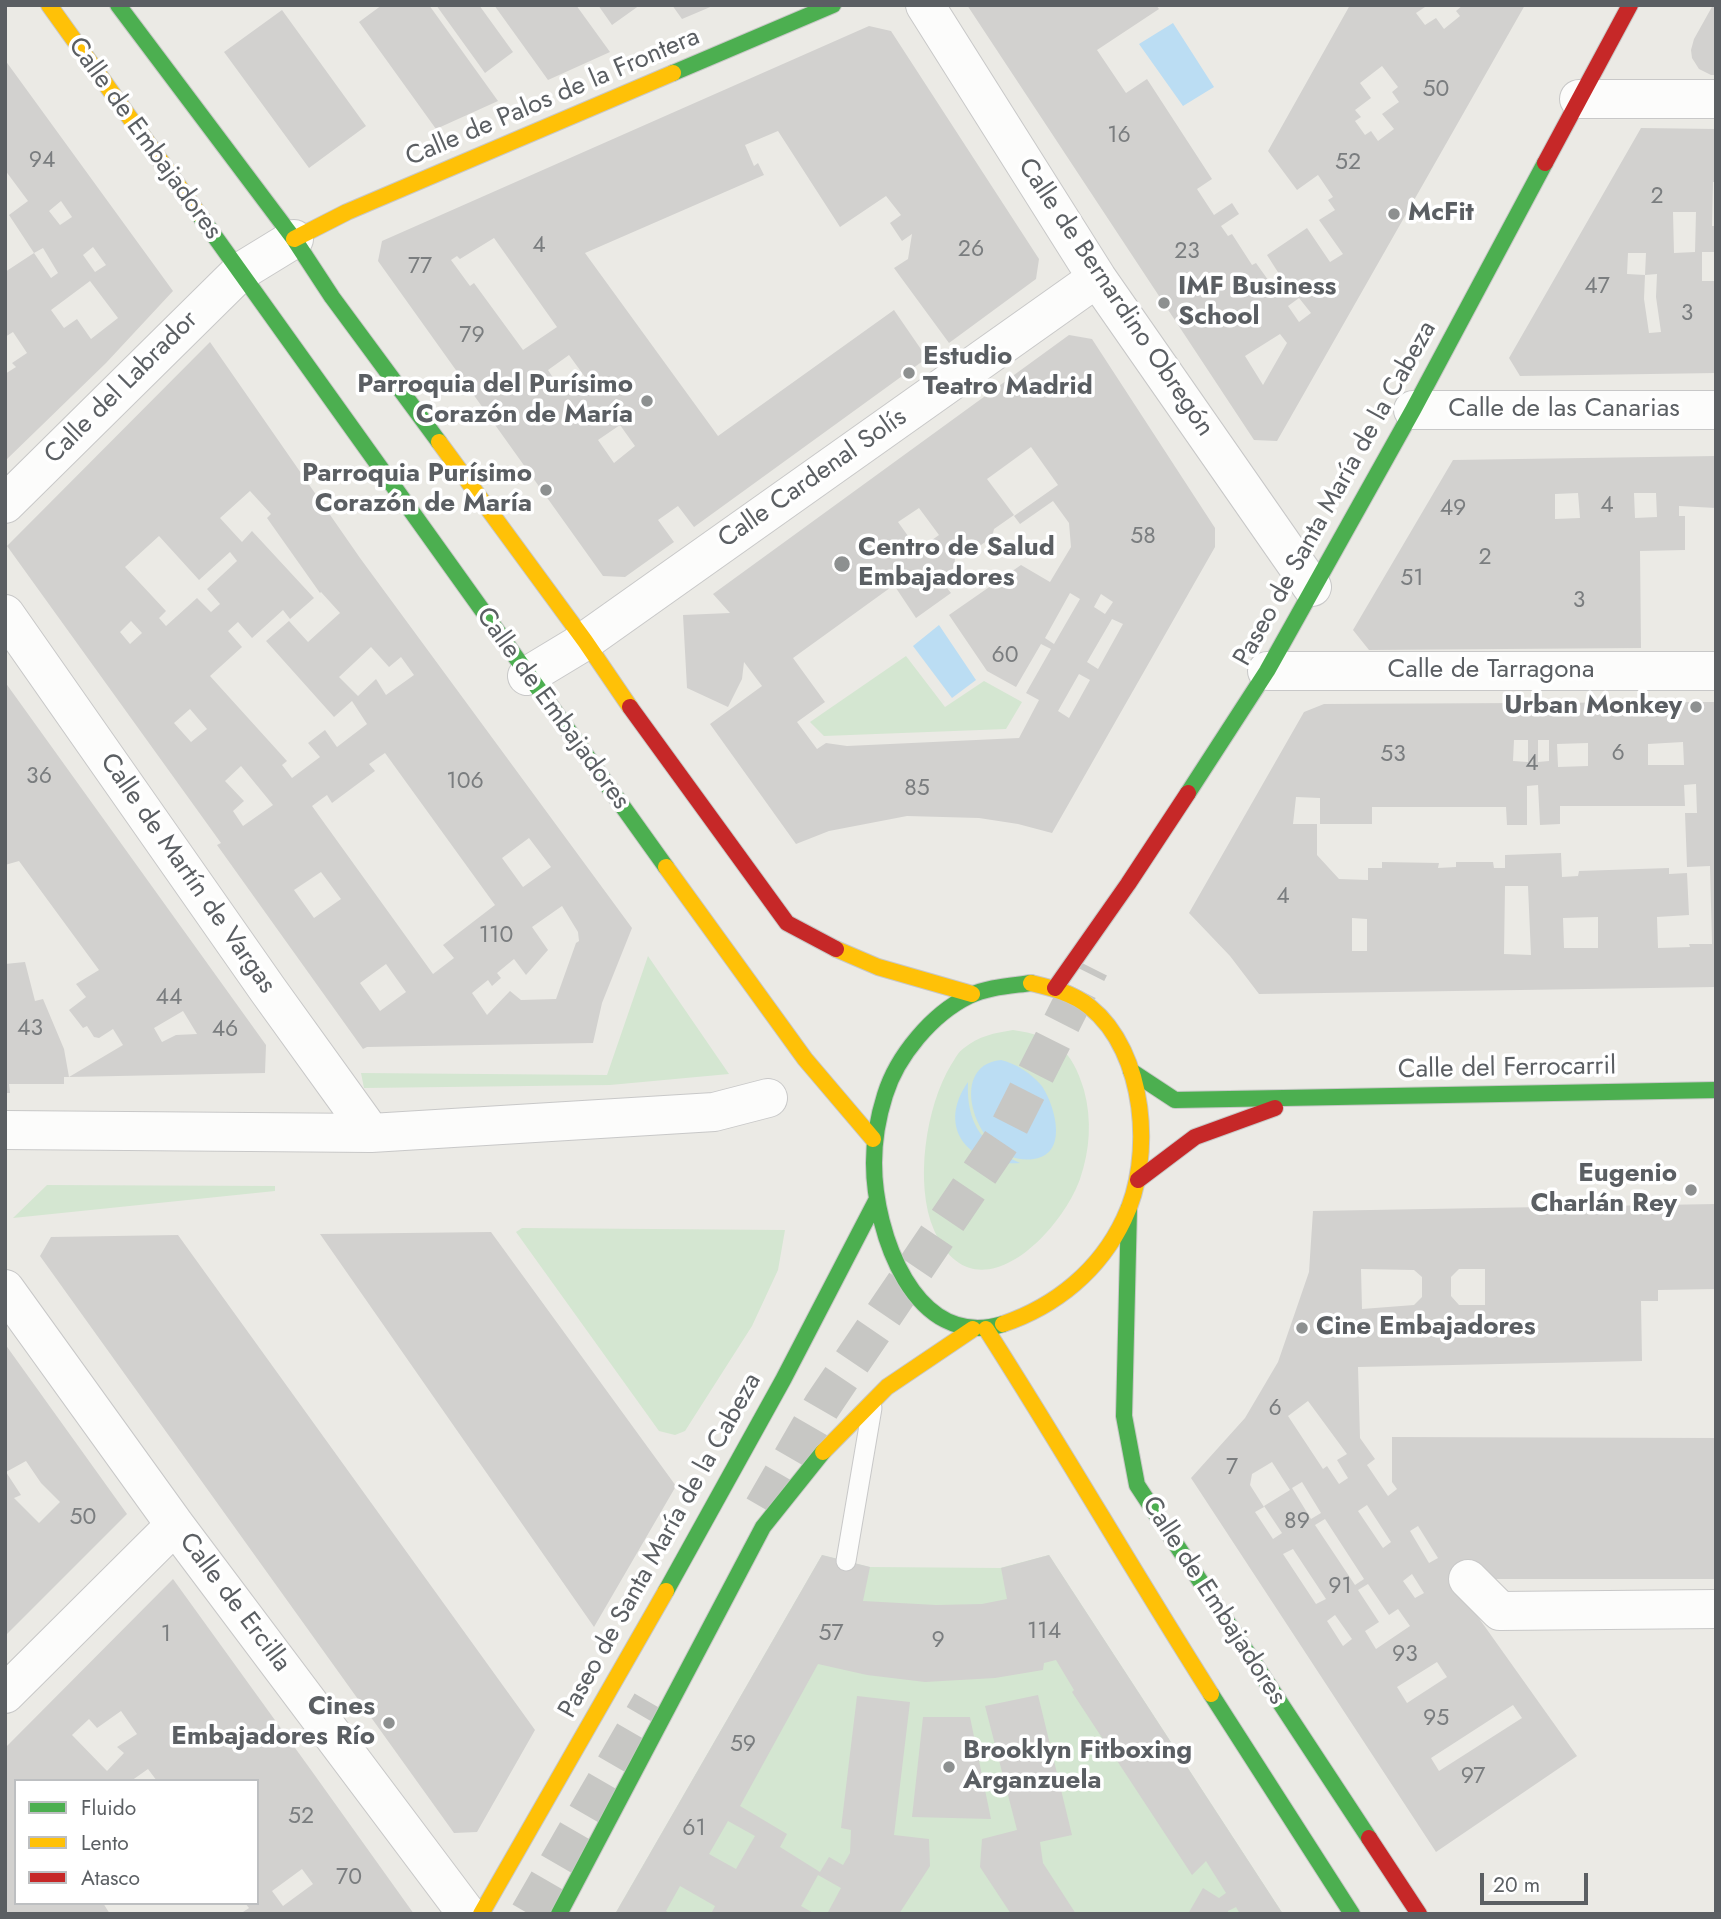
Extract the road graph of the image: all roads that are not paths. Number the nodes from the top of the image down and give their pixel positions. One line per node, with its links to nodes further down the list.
1 (49, 5): 9 (main road, Calle de Embajadores)
2 (118, 5): 8 (main road)
3 (833, 5): 8 (main road, Calle de Palos de la Frontera)
4 (925, 5): 10 (street, Calle de Bernardino Obregón)
5 (1630, 5): 6 (main road, Paseo de Santa María de la Cabeza)
6 (1579, 99): 7 (street); 11 (main road, Paseo de Santa María de la Cabeza)
7 (1716, 99)
8 (294, 239): 9 (street); 16 (main road)
9 (240, 272): 13 (street, Calle del Labrador); 19 (main road, Calle de Embajadores)
10 (1097, 278): 14 (street, Calle de Bernardino Obregón); 16 (street, Calle Cardenal Solís)
11 (1413, 410): 12 (street, Calle de las Canarias); 14 (main road, Paseo de Santa María de la Cabeza)
12 (1716, 410)
13 (5, 504)
14 (1312, 587): 17 (main road, Paseo de Santa María de la Cabeza)
15 (5, 614): 27 (street, Calle de Martín de Vargas)
16 (585, 640): 19 (street, Calle Cardenal Solís); 21 (main road)
17 (1267, 671): 18 (street, Calle de Tarragona); 20 (main road, Paseo de Santa María de la Cabeza)
18 (1716, 671)
19 (527, 676): 28 (main road, Calle de Embajadores)
20 (1055, 988): 21 (main road); 22 (main road)
21 (972, 994): 28 (main road)
22 (1131, 1071): 25 (main road, Calle del Ferrocarril); 29 (main road)
23 (1716, 1090): 25 (main road, Calle del Ferrocarril)
24 (768, 1098): 27 (street)
25 (1300, 1098): 29 (main road, Calle del Ferrocarril)
26 (5, 1130): 27 (street)
27 (371, 1133)
28 (873, 1139): 30 (main road)
29 (1138, 1180): 31 (main road)
30 (877, 1199): 33 (main road); 41 (main road, Paseo de Santa María de la Cabeza)
31 (1129, 1208): 33 (main road); 44 (main road, Calle de Embajadores)
32 (5, 1289): 35 (street, Calle de Ercilla)
33 (979, 1329): 34 (main road); 43 (main road, Calle de Embajadores)
34 (872, 1404): 36 (lane); 42 (main road)
35 (175, 1525): 39 (street); 40 (street, Calle de Ercilla)
36 (846, 1561)
37 (1468, 1579): 38 (street)
38 (1716, 1609)
39 (5, 1695)
40 (467, 1914)
41 (481, 1914)
42 (559, 1914)
43 (1352, 1914)
44 (1419, 1914)

